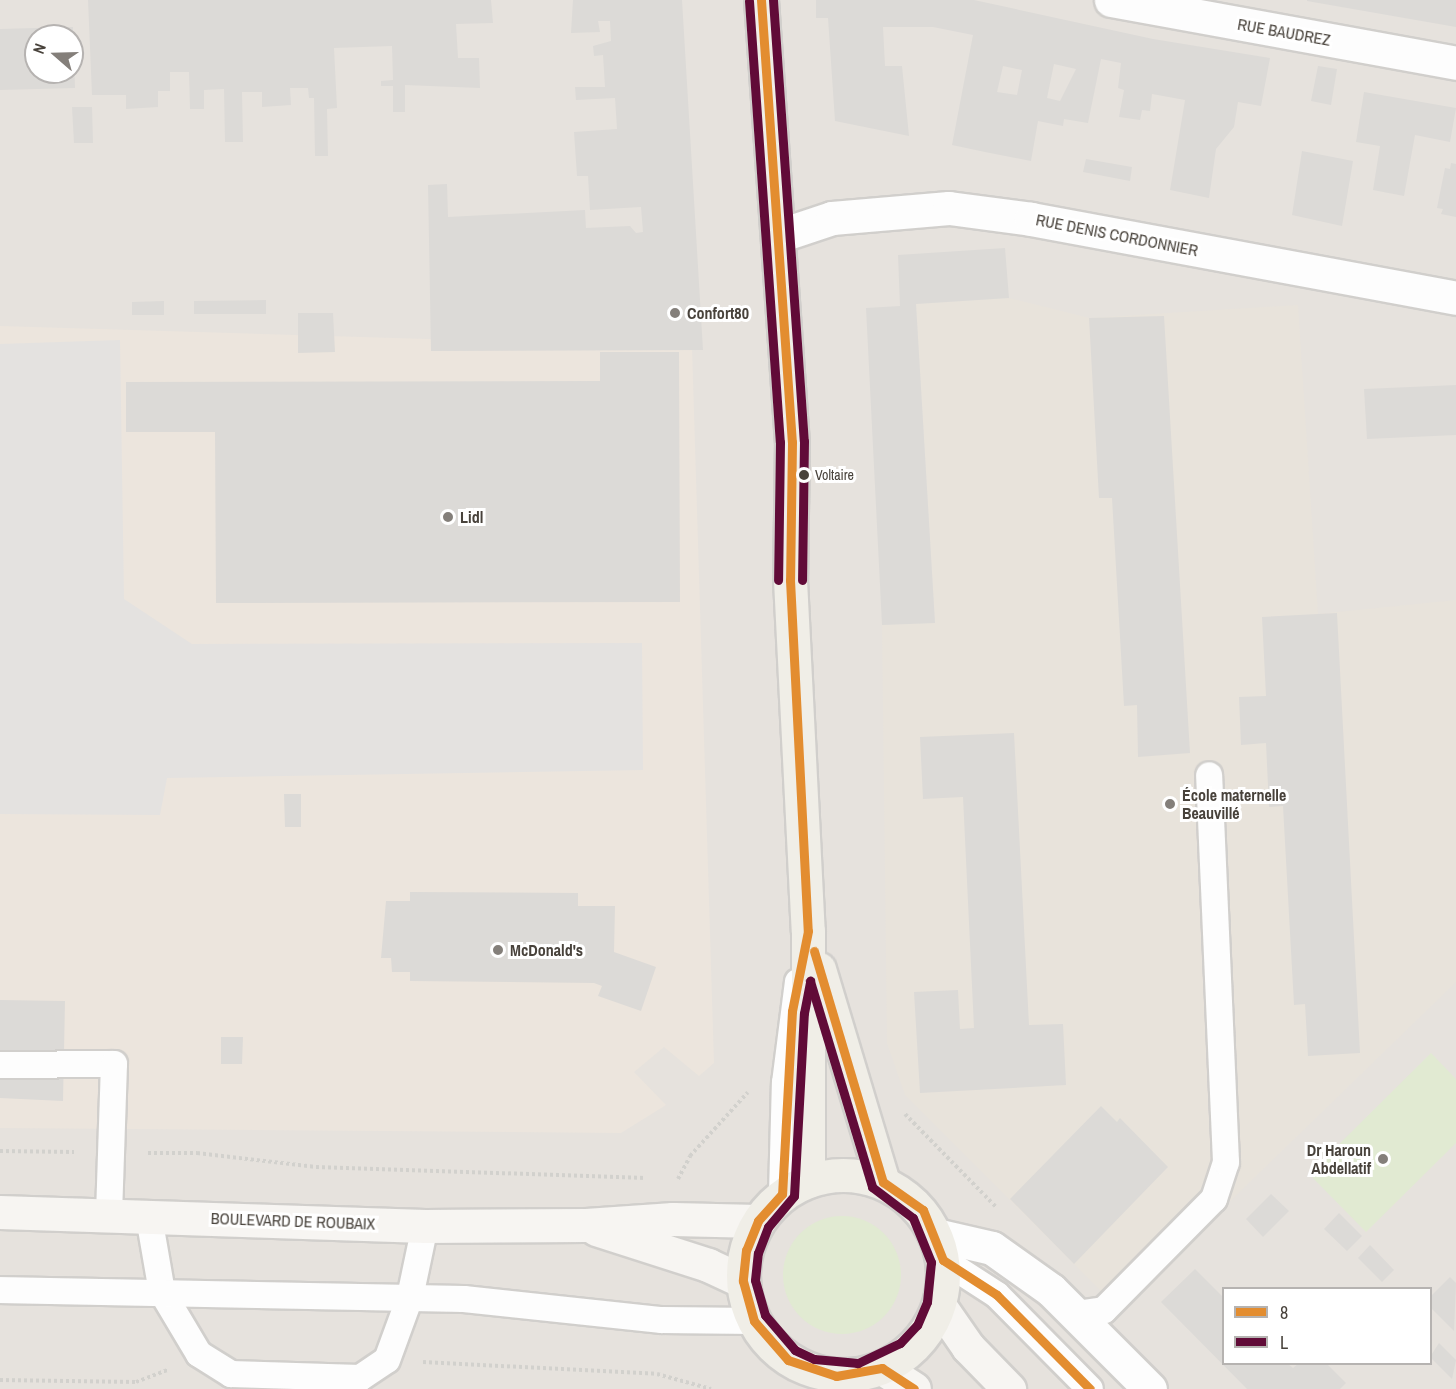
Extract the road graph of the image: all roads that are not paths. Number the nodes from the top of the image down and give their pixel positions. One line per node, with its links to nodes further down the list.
1 (761, 0): 4 (main road)
2 (1111, 0): 3 (street, RUE BAUDREZ)
3 (1456, 63)
4 (778, 236): 5 (street, RUE DENIS CORDONNIER); 7 (main road)
5 (1456, 298)
6 (1209, 775): 23 (lane)
7 (808, 931): 9 (main road); 10 (main road)
8 (0, 1065): 12 (lane)
9 (883, 1182): 10 (main road); 17 (main road)
10 (795, 1188): 14 (main road)
11 (0, 1212): 12 (main road, BOULEVARD DE ROUBAIX)
12 (109, 1216): 13 (main road, BOULEVARD DE ROUBAIX)
13 (149, 1217): 16 (main road, BOULEVARD DE ROUBAIX); 20 (lane)
14 (758, 1221): 15 (main road, BOULEVARD DE ROUBAIX); 18 (main road)
15 (586, 1225): 16 (main road, BOULEVARD DE ROUBAIX); 18 (main road, BOULEVARD DE ROUBAIX)
16 (425, 1226): 21 (lane)
17 (939, 1248): 22 (main road); 23 (street); 29 (lane)
18 (743, 1281): 24 (main road)
19 (0, 1290): 20 (lane)
20 (162, 1292): 21 (lane); 21 (lane)
21 (410, 1298): 24 (lane)
22 (939, 1305): 25 (main road); 28 (main road)
23 (1076, 1314): 30 (street)
24 (754, 1321): 26 (main road)
25 (882, 1368): 26 (main road); 27 (main road)
26 (837, 1382)
27 (914, 1389)
28 (1009, 1389)
29 (1090, 1389)
30 (1150, 1389)

